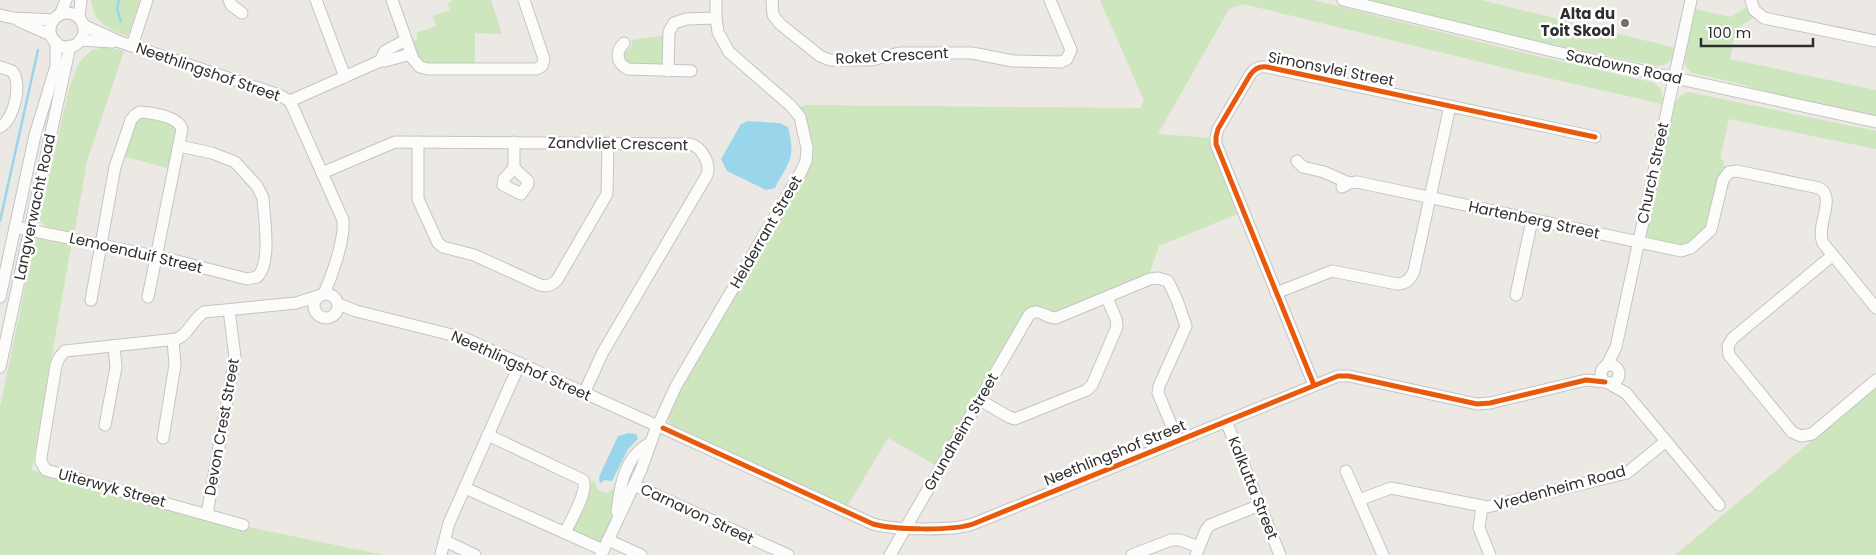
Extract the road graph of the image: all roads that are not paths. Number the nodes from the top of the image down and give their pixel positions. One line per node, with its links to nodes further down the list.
1 (66, 0): 16 (street)
2 (81, 0): 19 (street)
3 (147, 0): 26 (street)
4 (229, 0): 14 (street)
5 (316, 0): 32 (street)
6 (392, 0): 21 (street)
7 (524, 0): 27 (street)
8 (716, 0): 18 (street, Helderrant Street)
9 (772, 0): 10 (street, Roket Crescent)
10 (1050, 0)
11 (1343, 0): 33 (street, Saxdowns Road)
12 (1691, 0): 33 (street, Church Street)
13 (1751, 0): 22 (street)
14 (242, 14)
15 (0, 15): 17 (street)
16 (57, 17): 17 (street); 19 (street); 20 (street)
17 (13, 18): 20 (street)
18 (716, 18): 30 (street); 83 (street, Helderrant Street)
19 (81, 21): 23 (street, Neethlingshof Street); 24 (street)
20 (53, 39): 24 (street); 48 (street, Langverwacht Road)
21 (406, 40): 27 (street); 28 (street)
22 (1876, 41)
23 (120, 42): 24 (street, Neethlingshof Street); 26 (street, Neethlingshof Street)
24 (75, 43): 49 (street, Langverwacht Road)
25 (624, 43): 30 (street)
26 (132, 46): 34 (street, Neethlingshof Street)
27 (411, 54): 28 (street)
28 (380, 61): 32 (street)
29 (0, 67): 37 (street)
30 (668, 70): 31 (street)
31 (691, 71)
32 (345, 77): 34 (street)
33 (1674, 77): 36 (street, Saxdowns Road); 50 (street, Church Street)
34 (290, 101): 45 (street, Neethlingshof Street)
35 (1450, 106): 38 (street, Simonsvlei Street); 46 (street); 55 (street, Simonsvlei Street)
36 (1876, 122)
37 (0, 126)
38 (1595, 137)
39 (418, 142): 40 (street, Zandvliet Crescent); 41 (street); 45 (street, Zandvliet Crescent)
40 (514, 142): 41 (street, Zandvliet Crescent); 44 (street)
41 (608, 143): 78 (street, Zandvliet Crescent)
42 (179, 146): 51 (street); 53 (street); 53 (street, Lemoenduif Street)
43 (1297, 161): 46 (street, Hartenberg Street)
44 (514, 168)
45 (322, 172): 54 (street, Neethlingshof Street)
46 (1430, 198): 47 (street, Hartenberg Street); 55 (street)
47 (1532, 220): 50 (street, Hartenberg Street); 57 (street)
48 (14, 226): 49 (street, Lemoenduif Street); 59 (street, Langverwacht Road)
49 (30, 229): 51 (street, Lemoenduif Street); 72 (street, Langverwacht Road)
50 (1638, 243): 52 (street, Hartenberg Street); 73 (street, Church Street)
51 (101, 245): 53 (street, Lemoenduif Street); 61 (street)
52 (1832, 255): 64 (street); 75 (street)
53 (156, 258): 58 (street)
54 (333, 273): 56 (street, Neethlingshof Street); 62 (street, Neethlingshof Street)
55 (1276, 293): 77 (street, Simonsvlei Street)
56 (321, 295): 62 (street); 63 (street); 67 (street)
57 (1516, 295)
58 (148, 297)
59 (0, 298)
60 (1107, 298): 80 (street, Grundheim Street); 80 (street); 86 (street)
61 (91, 300)
62 (336, 300): 66 (street, Neethlingshof Street); 68 (street)
63 (296, 303): 65 (street); 67 (street)
64 (1876, 308)
65 (229, 310): 69 (street); 96 (street, Devon Crest Street)
66 (356, 311): 68 (street, Neethlingshof Street); 71 (street, Neethlingshof Street)
67 (316, 312): 68 (street)
68 (334, 315)
69 (173, 340): 70 (street, Uiterwyk Street); 85 (street)
70 (114, 346): 82 (street); 96 (street, Uiterwyk Street)
71 (520, 364): 78 (street, Neethlingshof Street); 84 (street)
72 (0, 367)
73 (1612, 369): 74 (street); 76 (street); 76 (street); 79 (street)
74 (1586, 380): 76 (street); 77 (street, Neethlingshof Street)
75 (1876, 380)
76 (1608, 383): 79 (street)
77 (1314, 385): 81 (street, Neethlingshof Street)
78 (584, 393): 83 (street, Neethlingshof Street)
79 (1626, 394): 87 (street)
80 (980, 400): 99 (street, Grundheim Street)
81 (1226, 421): 86 (street, Neethlingshof Street); 93 (street, Kalkutta Street)
82 (105, 425)
83 (658, 426): 88 (street, Helderrant Street); 99 (street, Neethlingshof Street)
84 (488, 435): 91 (street); 100 (street)
85 (164, 438)
86 (1178, 441): 99 (street, Neethlingshof Street)
87 (1666, 441): 94 (street); 95 (street, Vredenheim Road)
88 (640, 456): 90 (street); 97 (street)
89 (1346, 471): 92 (street)
90 (634, 485): 97 (street); 107 (street, Carnavon Street)
91 (465, 488): 100 (street); 101 (street)
92 (1359, 500): 95 (street, Vredenheim Road); 111 (street)
93 (1260, 505): 103 (street); 110 (street, Kalkutta Street)
94 (1719, 505)
95 (1482, 507): 112 (street)
96 (207, 514): 98 (street, Uiterwyk Street)
97 (617, 521): 102 (street)
98 (243, 524)
99 (906, 528): 108 (street, Grundheim Street)
100 (565, 533): 102 (street)
101 (445, 542): 104 (street); 105 (street)
102 (604, 548): 106 (street)
103 (1197, 551): 109 (street)
104 (441, 554)
105 (475, 555)
106 (641, 555)
107 (788, 555)
108 (890, 555)
109 (1132, 555)
110 (1280, 555)
111 (1383, 555)
112 (1490, 555)

